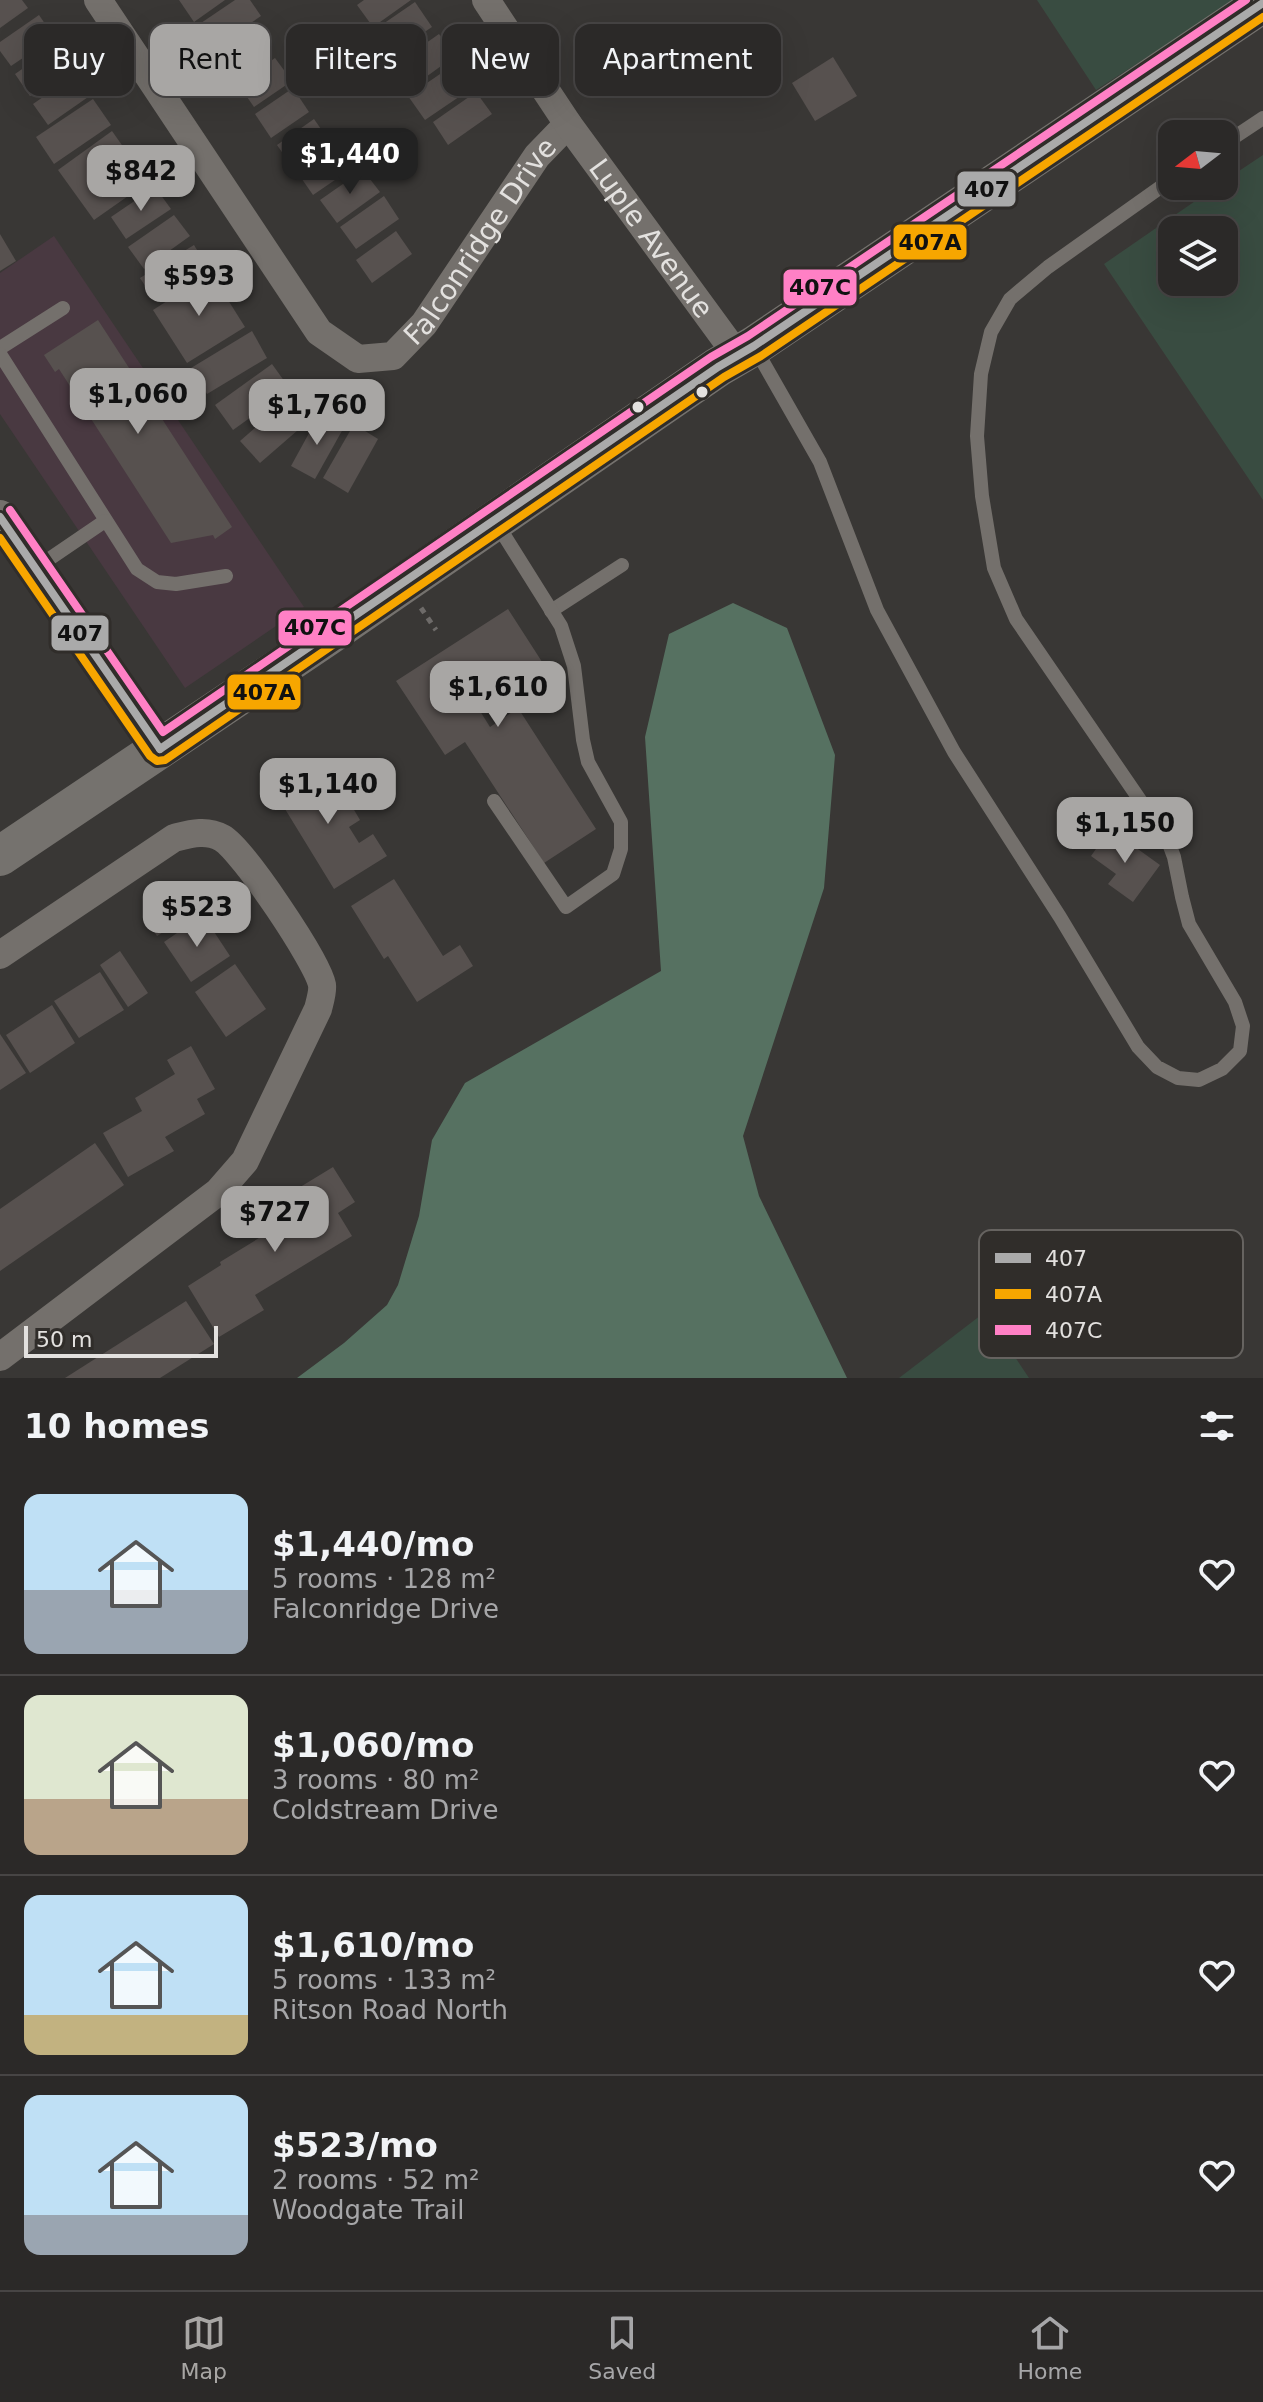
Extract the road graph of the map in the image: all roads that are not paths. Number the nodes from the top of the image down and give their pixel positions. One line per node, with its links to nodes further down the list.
1 (98, 0): 5 (street, Falconridge Drive)
2 (486, 0): 5 (street, Luple Avenue)
3 (1263, 3): 10 (main road)
4 (1263, 118): 6 (lane)
5 (568, 124): 10 (street, Luple Avenue)
6 (1238, 135)
7 (1158, 189): 10 (lane)
8 (63, 308): 9 (lane)
9 (0, 348)
10 (746, 350): 14 (main road)
11 (0, 354): 13 (lane)
12 (0, 517): 16 (street)
13 (105, 521): 16 (lane); 17 (lane)
14 (494, 521): 18 (lane); 19 (main road)
15 (622, 565): 18 (lane)
16 (35, 568): 19 (street)
17 (226, 576)
18 (551, 611): 20 (lane)
19 (160, 749): 21 (main road)
20 (494, 801)
21 (0, 856)
22 (0, 955): 23 (street)
23 (0, 1357)

